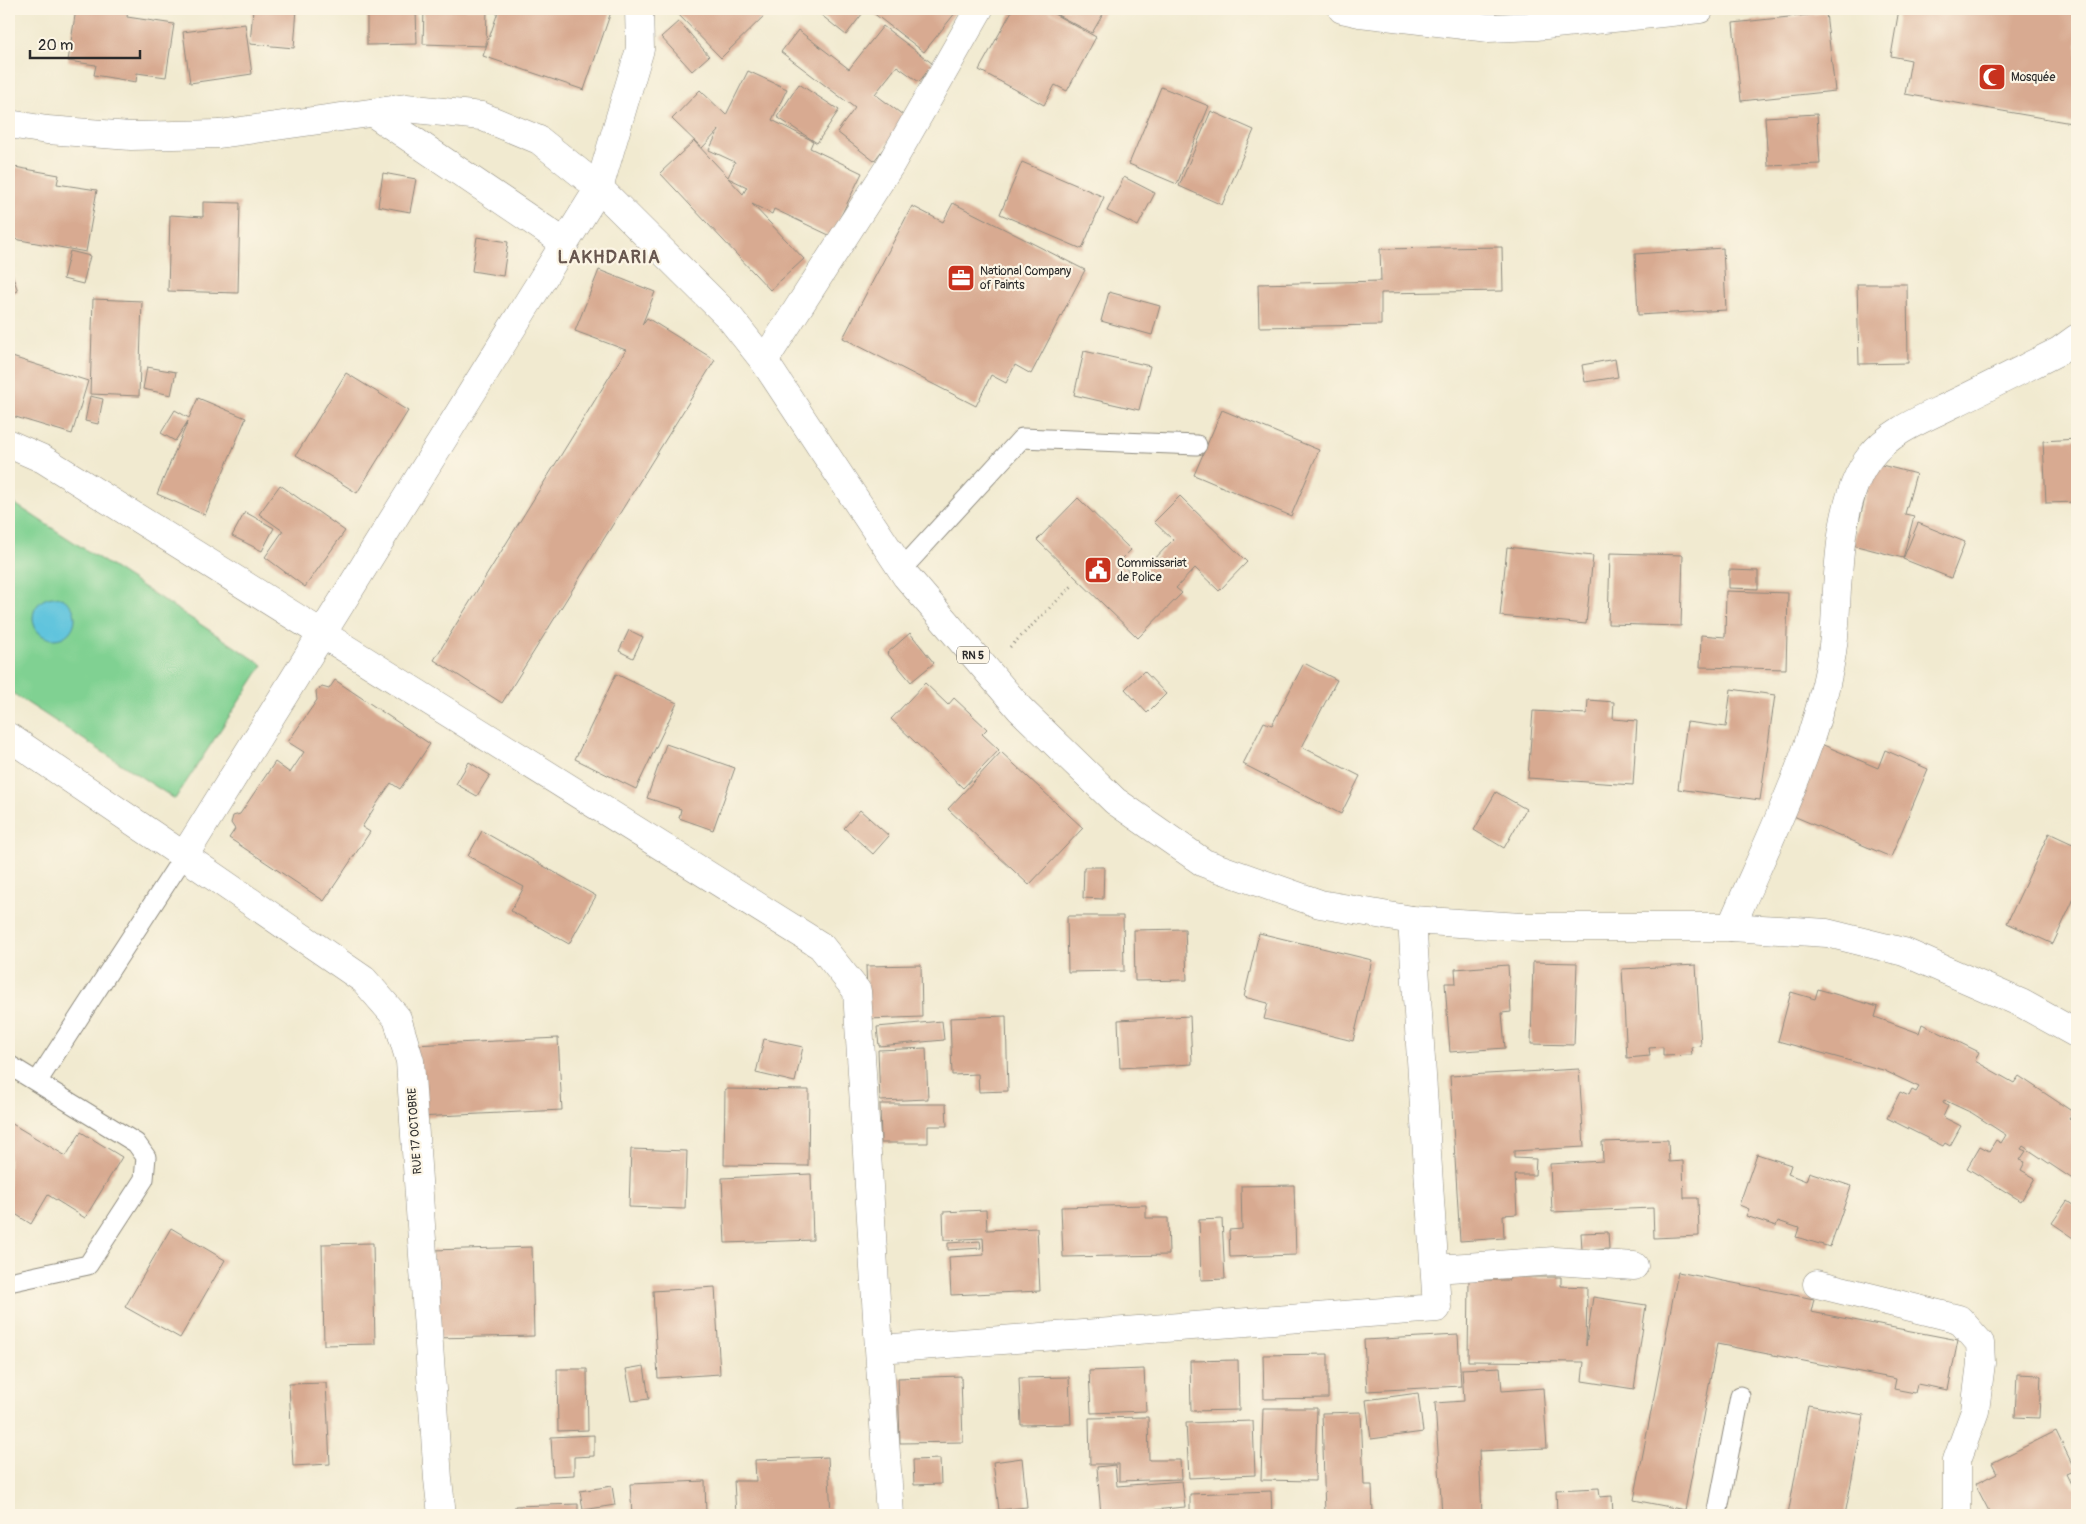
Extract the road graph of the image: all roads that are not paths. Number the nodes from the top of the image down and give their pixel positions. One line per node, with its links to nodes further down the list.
1 (639, 9): 8 (street)
2 (979, 9): 11 (street)
3 (1342, 9): 5 (street)
4 (1700, 9): 5 (street)
5 (1536, 17)
6 (373, 113): 7 (street, RN 5); 8 (street, RN 5); 9 (street)
7 (9, 124)
8 (600, 188): 9 (street); 11 (street, RN 5)
9 (565, 243): 15 (street)
10 (2077, 338): 19 (street)
11 (764, 362): 14 (street, RN 5)
12 (9, 444): 15 (street)
13 (1197, 445): 14 (lane)
14 (901, 570): 18 (street, RN 5)
15 (323, 635): 17 (street); 27 (street)
16 (9, 737): 17 (street, RUE 17 OCTOBRE)
17 (184, 856): 22 (lane); 29 (street, RUE 17 OCTOBRE)
18 (1412, 920): 19 (street, RN 5); 24 (street)
19 (1731, 927): 20 (street, RN 5)
20 (2077, 1034)
21 (9, 1065): 22 (lane)
22 (37, 1082): 25 (lane)
23 (1634, 1266): 24 (street)
24 (1435, 1269): 27 (street)
25 (9, 1282)
26 (1817, 1284): 32 (street)
27 (879, 1348): 30 (street)
28 (1740, 1396): 31 (lane)
29 (442, 1515)
30 (890, 1515)
31 (1717, 1515)
32 (1957, 1515)

